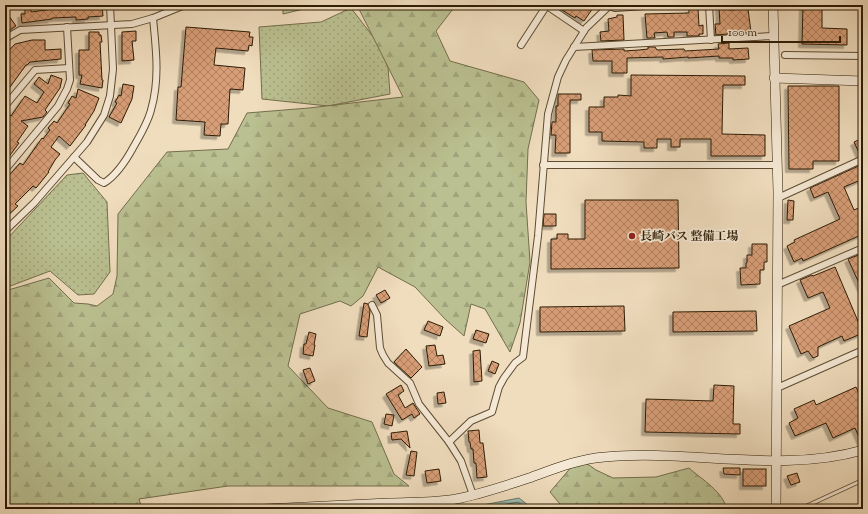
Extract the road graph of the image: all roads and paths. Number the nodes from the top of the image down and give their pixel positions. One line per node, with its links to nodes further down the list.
1 (110, 5): 9 (street)
2 (185, 5): 8 (street)
3 (660, 5): 7 (street)
4 (710, 5): 13 (street)
5 (773, 5): 12 (street)
6 (547, 6): 11 (street); 15 (street)
7 (609, 6): 11 (street)
8 (153, 18): 9 (street); 23 (street)
9 (111, 26): 10 (street); 23 (street)
10 (67, 27): 14 (street); 19 (street)
11 (584, 31): 16 (street)
12 (773, 36): 13 (street); 20 (street)
13 (711, 40): 16 (street)
14 (5, 41)
15 (521, 45)
16 (574, 47): 25 (street)
17 (785, 55): 18 (street)
18 (863, 56)
19 (69, 68): 22 (street); 27 (street)
20 (774, 78): 21 (street); 26 (street)
21 (863, 81)
22 (5, 106)
23 (74, 157): 29 (street)
24 (863, 159): 28 (street)
25 (543, 165): 26 (street); 35 (street)
26 (777, 165): 28 (street)
27 (5, 170)
28 (778, 198): 31 (street)
29 (5, 231)
30 (863, 248): 31 (street)
31 (777, 285): 34 (street)
32 (372, 305): 35 (street)
33 (863, 350): 34 (street)
34 (777, 388): 37 (street)
35 (449, 442): 39 (street)
36 (863, 450): 37 (street)
37 (776, 460): 39 (street); 41 (street)
38 (863, 480): 42 (lane)
39 (473, 495): 40 (street)
40 (264, 509)
41 (776, 509)
42 (800, 509)

